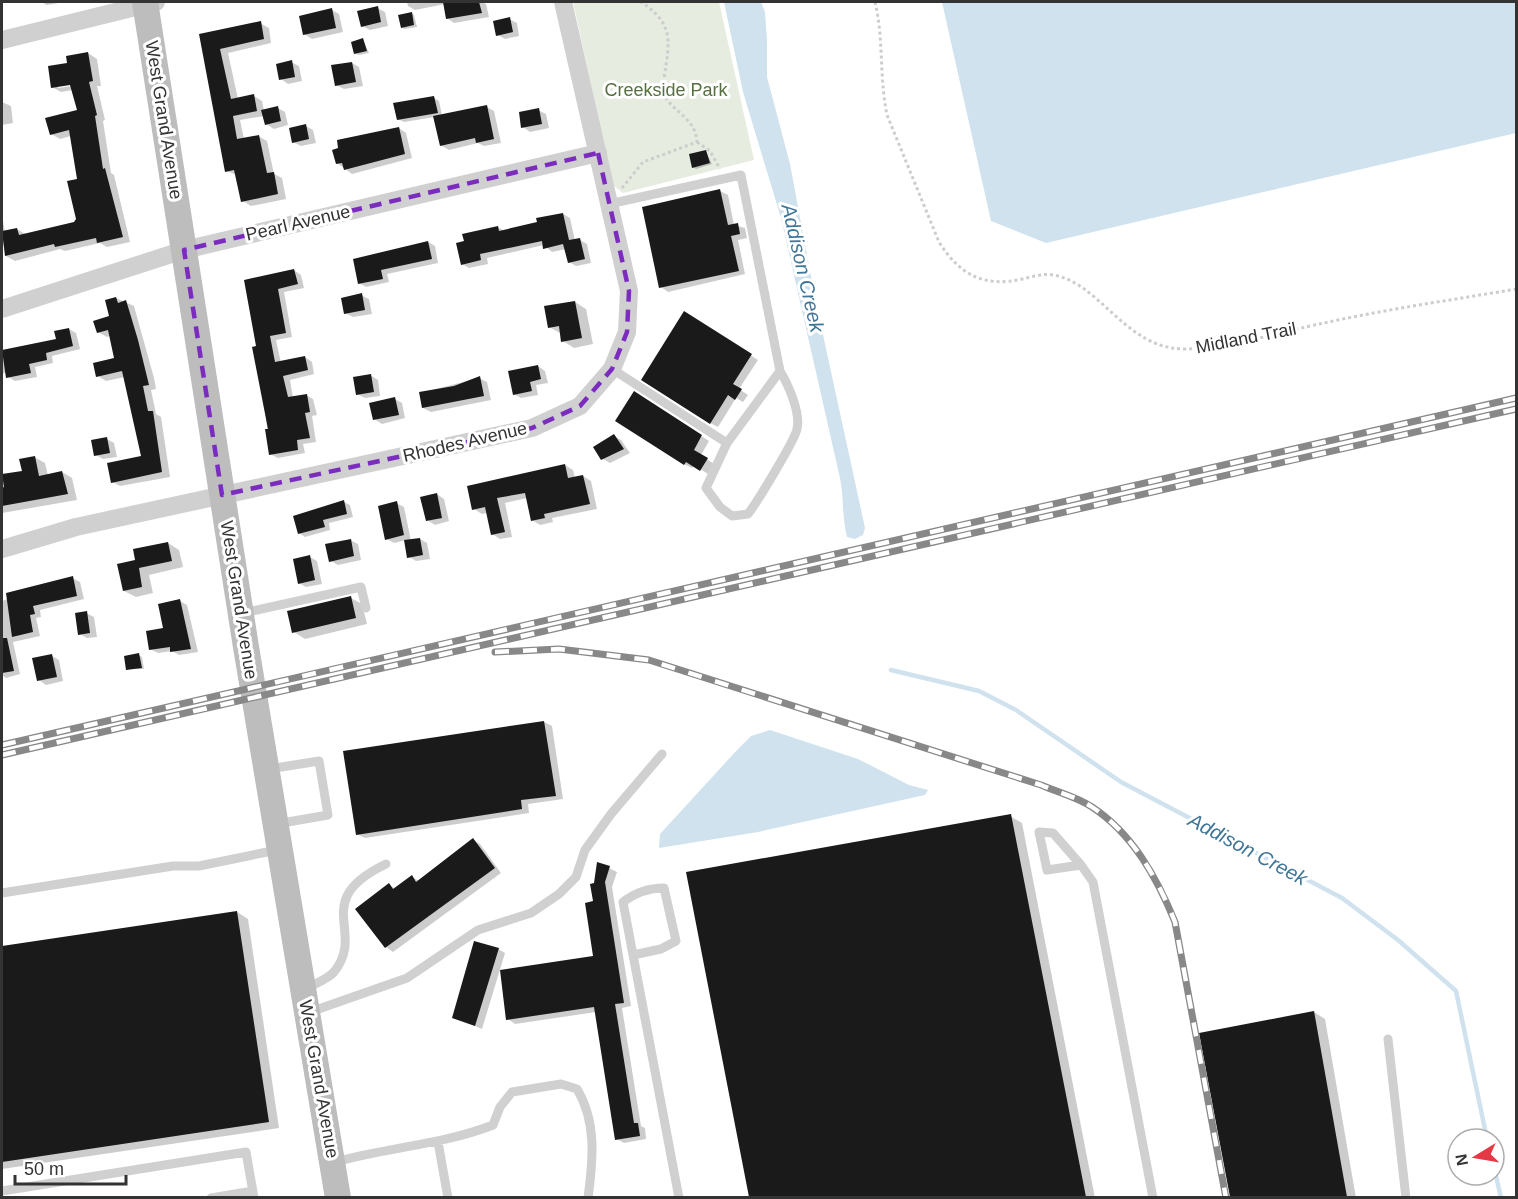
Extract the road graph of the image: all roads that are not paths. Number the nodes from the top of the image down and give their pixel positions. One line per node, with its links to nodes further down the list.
1 (149, 2): 3 (street); 6 (main road, West Grand Avenue)
2 (563, 2): 4 (street, Rhodes Avenue)
3 (2, 40)
4 (598, 153): 5 (street, Rhodes Avenue); 6 (street, Pearl Avenue)
5 (616, 203): 8 (street, Rhodes Avenue); 9 (lane)
6 (184, 250): 7 (street, Pearl Avenue); 11 (main road, West Grand Avenue)
7 (2, 309)
8 (612, 369): 10 (lane); 11 (street, Rhodes Avenue)
9 (780, 371): 10 (lane); 10 (lane)
10 (727, 443)
11 (222, 495): 12 (street, Rhodes Avenue); 14 (main road, West Grand Avenue)
12 (2, 549)
13 (366, 608): 14 (lane)
14 (241, 614): 16 (main road, West Grand Avenue)
15 (662, 754): 23 (lane)
16 (267, 770): 17 (main road, West Grand Avenue); 17 (lane)
17 (276, 825): 18 (main road, West Grand Avenue)
18 (280, 850): 21 (lane); 23 (main road, West Grand Avenue)
19 (386, 864): 23 (lane)
20 (1081, 865): 20 (lane); 34 (lane)
21 (2, 893)
22 (633, 955): 22 (lane); 33 (lane)
23 (305, 1001): 26 (main road, West Grand Avenue)
24 (1388, 1039): 35 (lane)
25 (438, 1142): 26 (lane); 31 (lane); 32 (lane)
26 (333, 1162): 30 (main road, West Grand Avenue)
27 (2, 1191): 28 (lane)
28 (254, 1194): 29 (lane)
29 (211, 1197)
30 (339, 1197)
31 (448, 1197)
32 (588, 1197)
33 (679, 1197)
34 (1153, 1197)
35 (1406, 1197)

